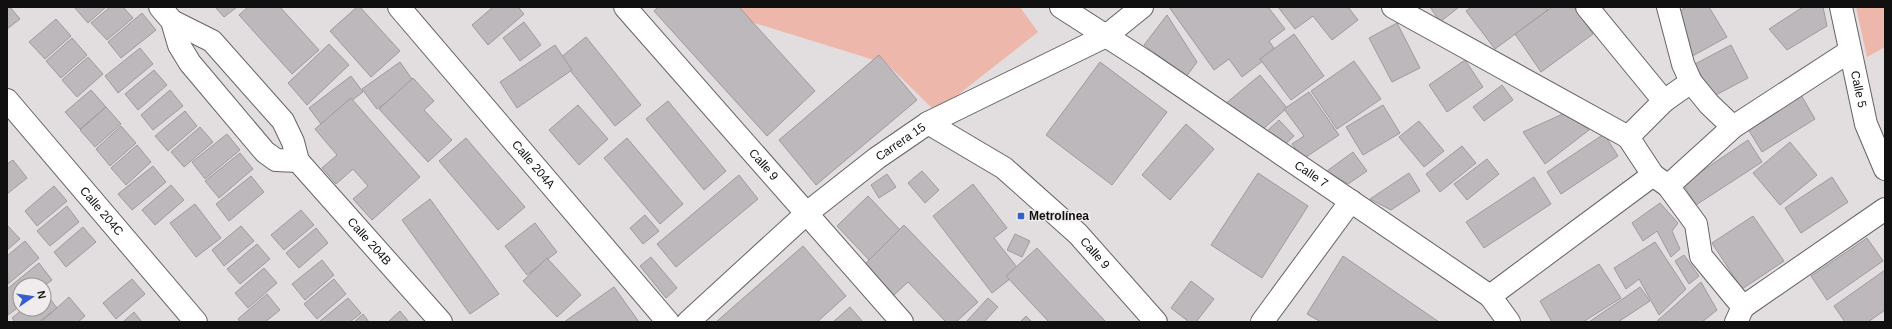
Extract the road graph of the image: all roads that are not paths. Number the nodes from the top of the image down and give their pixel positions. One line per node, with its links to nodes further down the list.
1 (399, 7): 28 (street, Calle 204A)
2 (625, 7): 23 (street, Calle 9)
3 (1061, 7): 10 (street, Calle 7)
4 (1142, 7): 10 (street, Carrera 15)
5 (1393, 7): 17 (street)
6 (1587, 7): 14 (street)
7 (1668, 7): 12 (street)
8 (1841, 7): 11 (street, Calle 5)
9 (166, 14): 18 (street, Calle 204B); 18 (street, Calle 204B)
10 (1106, 36): 15 (street, Carrera 15); 21 (street, Calle 7)
11 (1850, 51): 16 (street); 19 (street, Calle 5)
12 (1691, 82): 14 (street); 16 (street)
13 (7, 100): 26 (street, Calle 204C)
14 (1664, 101): 17 (street)
15 (928, 123): 23 (street, Carrera 15); 31 (street, Calle 9)
16 (1733, 127): 20 (street)
17 (1628, 137): 20 (street)
18 (298, 161): 27 (street, Calle 204B)
19 (1885, 169)
20 (1661, 181): 24 (street); 25 (street)
21 (1351, 201): 24 (street, Calle 7); 32 (street)
22 (1885, 209): 25 (street)
23 (807, 213): 29 (street, Carrera 15); 30 (street, Calle 9)
24 (1490, 296): 33 (street, Calle 7)
25 (1739, 314)
26 (196, 322)
27 (441, 322)
28 (668, 322)
29 (688, 322)
30 (902, 322)
31 (1156, 322)
32 (1262, 322)
33 (1509, 322)

